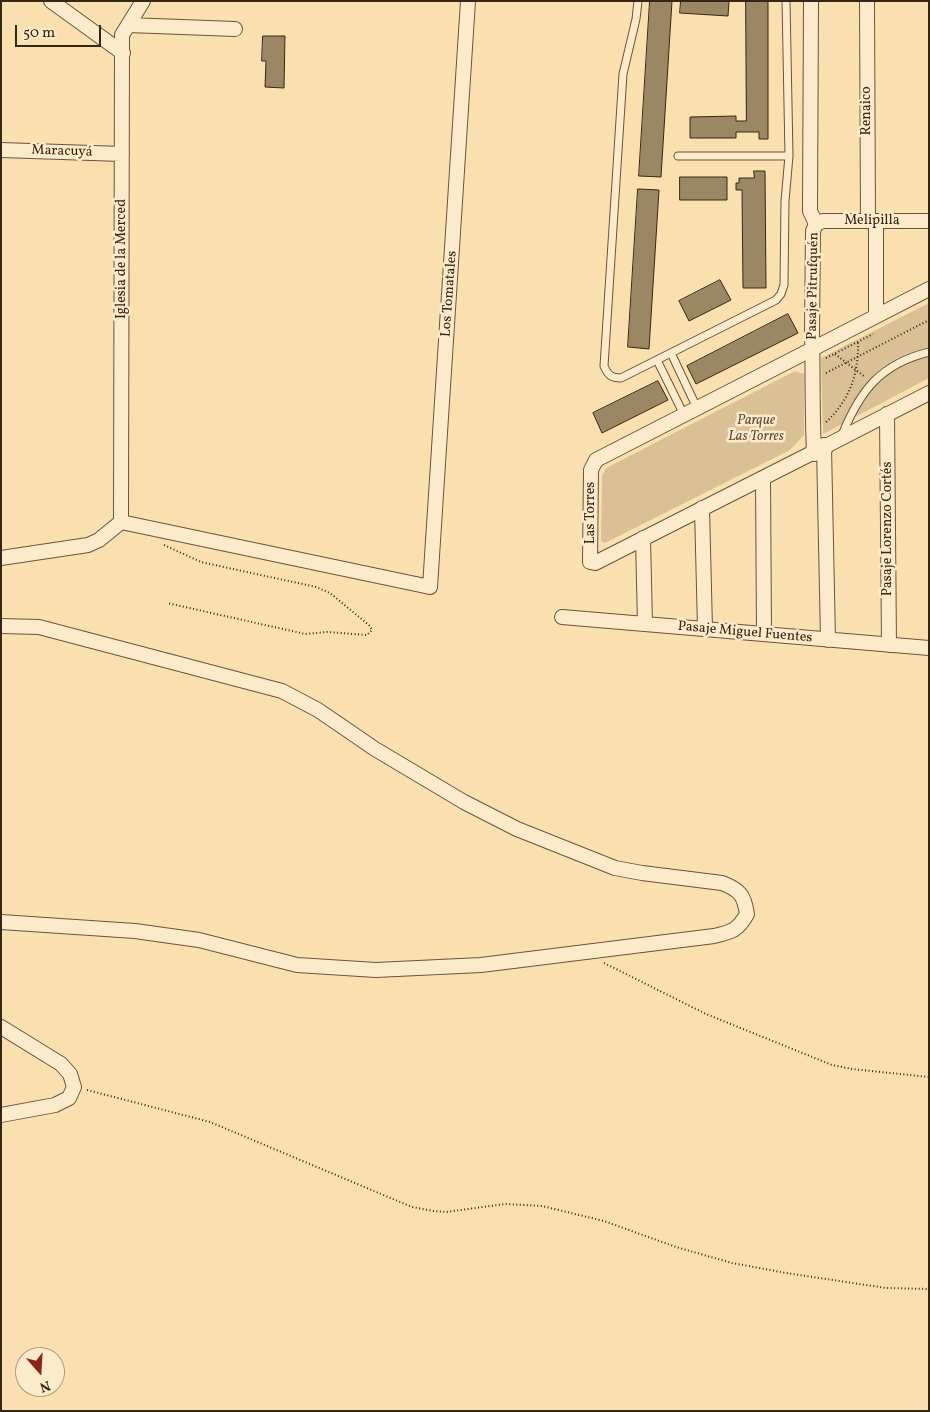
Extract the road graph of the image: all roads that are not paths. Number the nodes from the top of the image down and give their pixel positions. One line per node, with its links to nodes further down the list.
1 (52, 1): 10 (street)
2 (143, 1): 8 (street, Iglesia de la Merced)
3 (468, 1): 32 (street, Los Tomatales)
4 (638, 1): 23 (lane)
5 (786, 1): 14 (lane)
6 (811, 1): 17 (street, Pasaje Pitrufquén)
7 (867, 1): 15 (street, Renaico)
8 (128, 26): 9 (street); 10 (street, Iglesia de la Merced)
9 (235, 29)
10 (122, 53): 12 (street, Iglesia de la Merced)
11 (1, 150): 12 (street, Maracuyá)
12 (122, 154): 32 (street, Iglesia de la Merced)
13 (678, 156): 14 (lane)
14 (789, 156): 21 (lane)
15 (872, 221): 16 (street, Melipilla); 17 (street, Melipilla); 19 (street, Renaico)
16 (929, 222)
17 (816, 224): 22 (street, Pasaje Pitrufquén)
18 (929, 289): 19 (street, Las Torres)
19 (876, 316): 22 (street, Las Torres)
20 (929, 352): 28 (lane)
21 (671, 353): 23 (lane); 25 (lane)
22 (817, 354): 25 (street, Las Torres); 29 (street, Pasaje Pitrufquén)
23 (657, 360): 27 (lane)
24 (929, 393): 26 (street, Las Torres)
25 (697, 408): 27 (street, Las Torres)
26 (887, 414): 28 (street, Las Torres); 41 (street, Pasaje Lorenzo Cortés)
27 (684, 415): 33 (street, Las Torres)
28 (841, 438): 29 (street, Las Torres)
29 (819, 449): 30 (street, Las Torres); 40 (street, Pasaje Pitrufquén)
30 (763, 478): 31 (street, Las Torres); 39 (street)
31 (702, 508): 33 (street, Las Torres); 38 (street)
32 (121, 522): 34 (street)
33 (643, 538): 36 (street)
34 (1, 558)
35 (562, 617): 36 (street, Pasaje Miguel Fuentes)
36 (644, 624): 38 (street, Pasaje Miguel Fuentes)
37 (1, 626): 43 (street)
38 (704, 629): 39 (street, Pasaje Miguel Fuentes)
39 (764, 634): 40 (street, Pasaje Miguel Fuentes)
40 (828, 640): 41 (street, Pasaje Miguel Fuentes)
41 (889, 645): 42 (street, Pasaje Miguel Fuentes)
42 (929, 648)
43 (1, 922)
44 (1, 1028): 45 (street)
45 (1, 1115)

